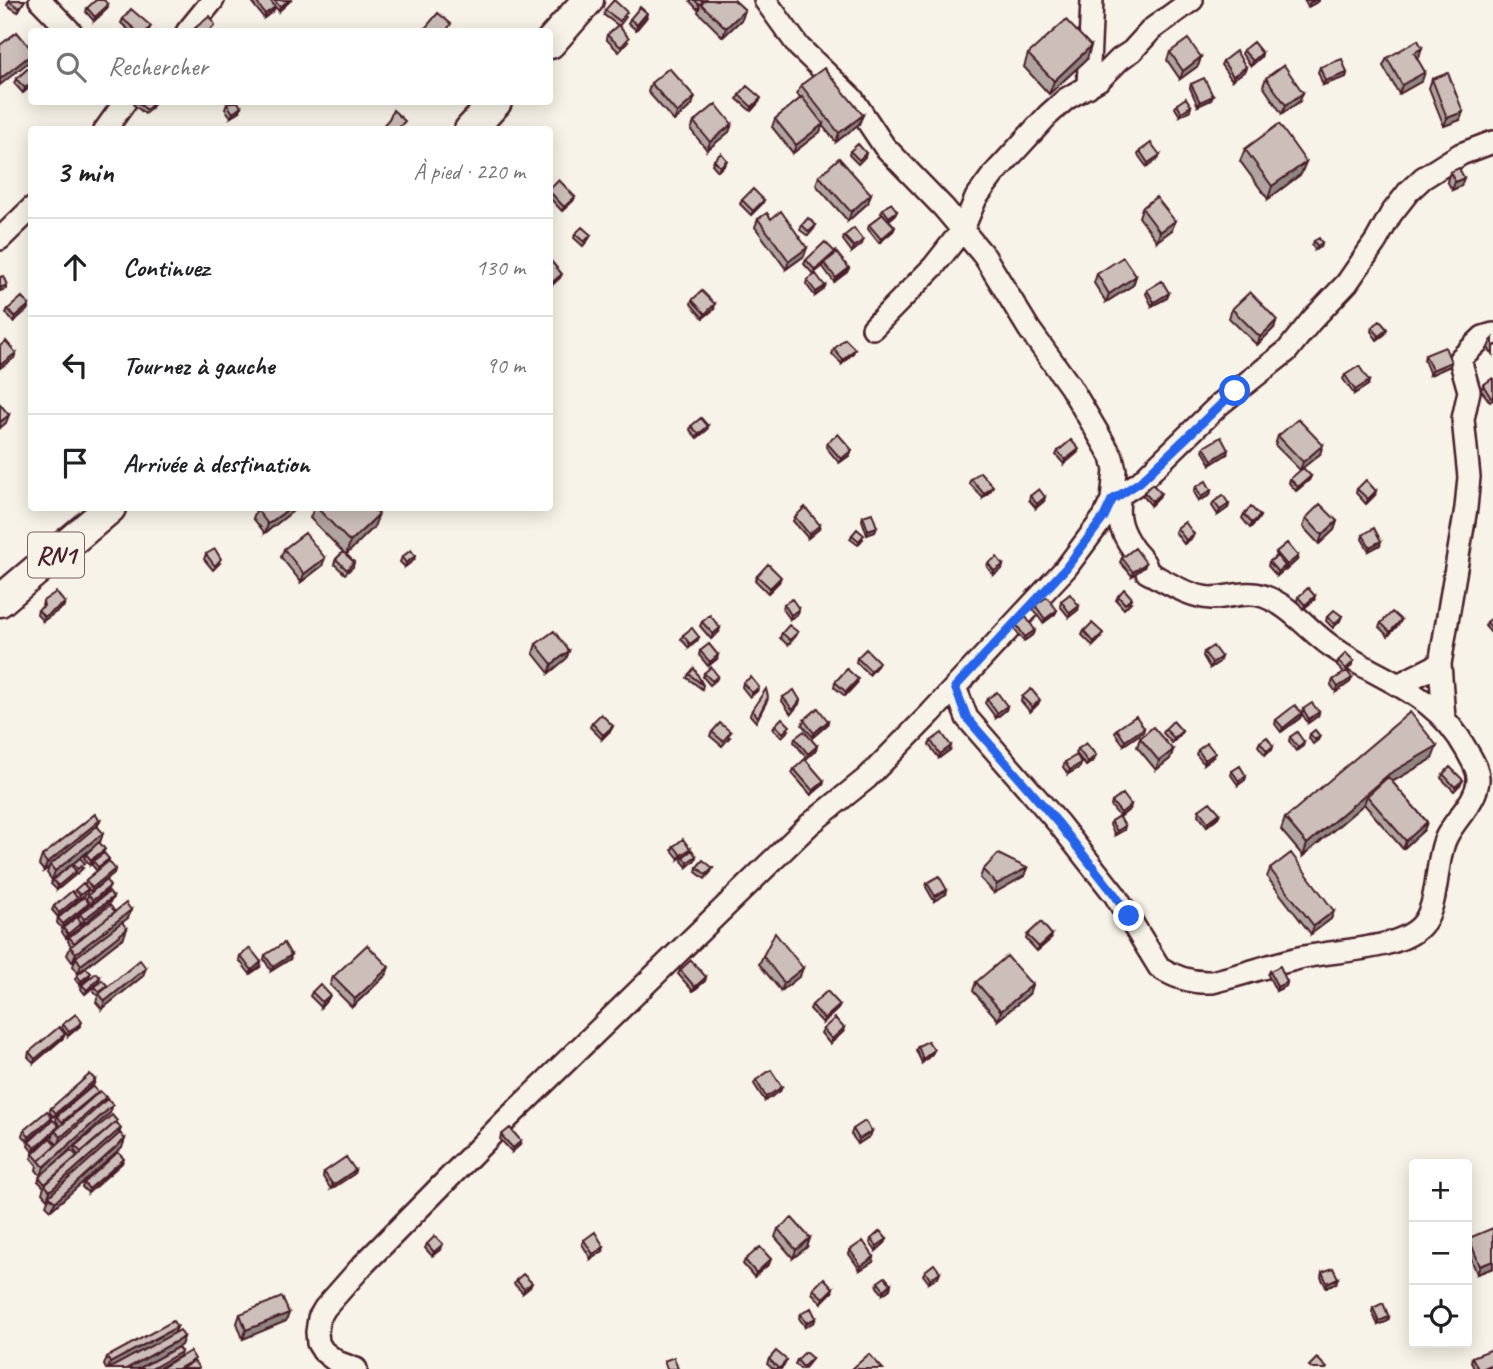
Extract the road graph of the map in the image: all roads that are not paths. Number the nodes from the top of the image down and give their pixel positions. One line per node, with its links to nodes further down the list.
1 (40, 0): 7 (street)
2 (213, 0): 8 (street)
3 (588, 0): 9 (highway)
4 (765, 0): 17 (street)
5 (1092, 0): 10 (street)
6 (1192, 0): 10 (street)
7 (67, 28)
8 (190, 28)
9 (553, 40)
10 (1088, 87): 17 (street)
11 (123, 105): 13 (street)
12 (493, 105): 14 (highway)
13 (108, 126)
14 (474, 126)
15 (1493, 142): 21 (street)
16 (28, 212): 18 (street)
17 (962, 229): 19 (street); 21 (street)
18 (0, 239)
19 (873, 328)
20 (1493, 334): 24 (street)
21 (1116, 498): 25 (street); 26 (street)
22 (106, 511): 23 (highway, RN1)
23 (0, 601)
24 (1440, 664): 25 (street); 27 (street)
25 (1398, 685): 27 (street)
26 (955, 687): 27 (street); 28 (street)
27 (1444, 718)
28 (356, 1369)

